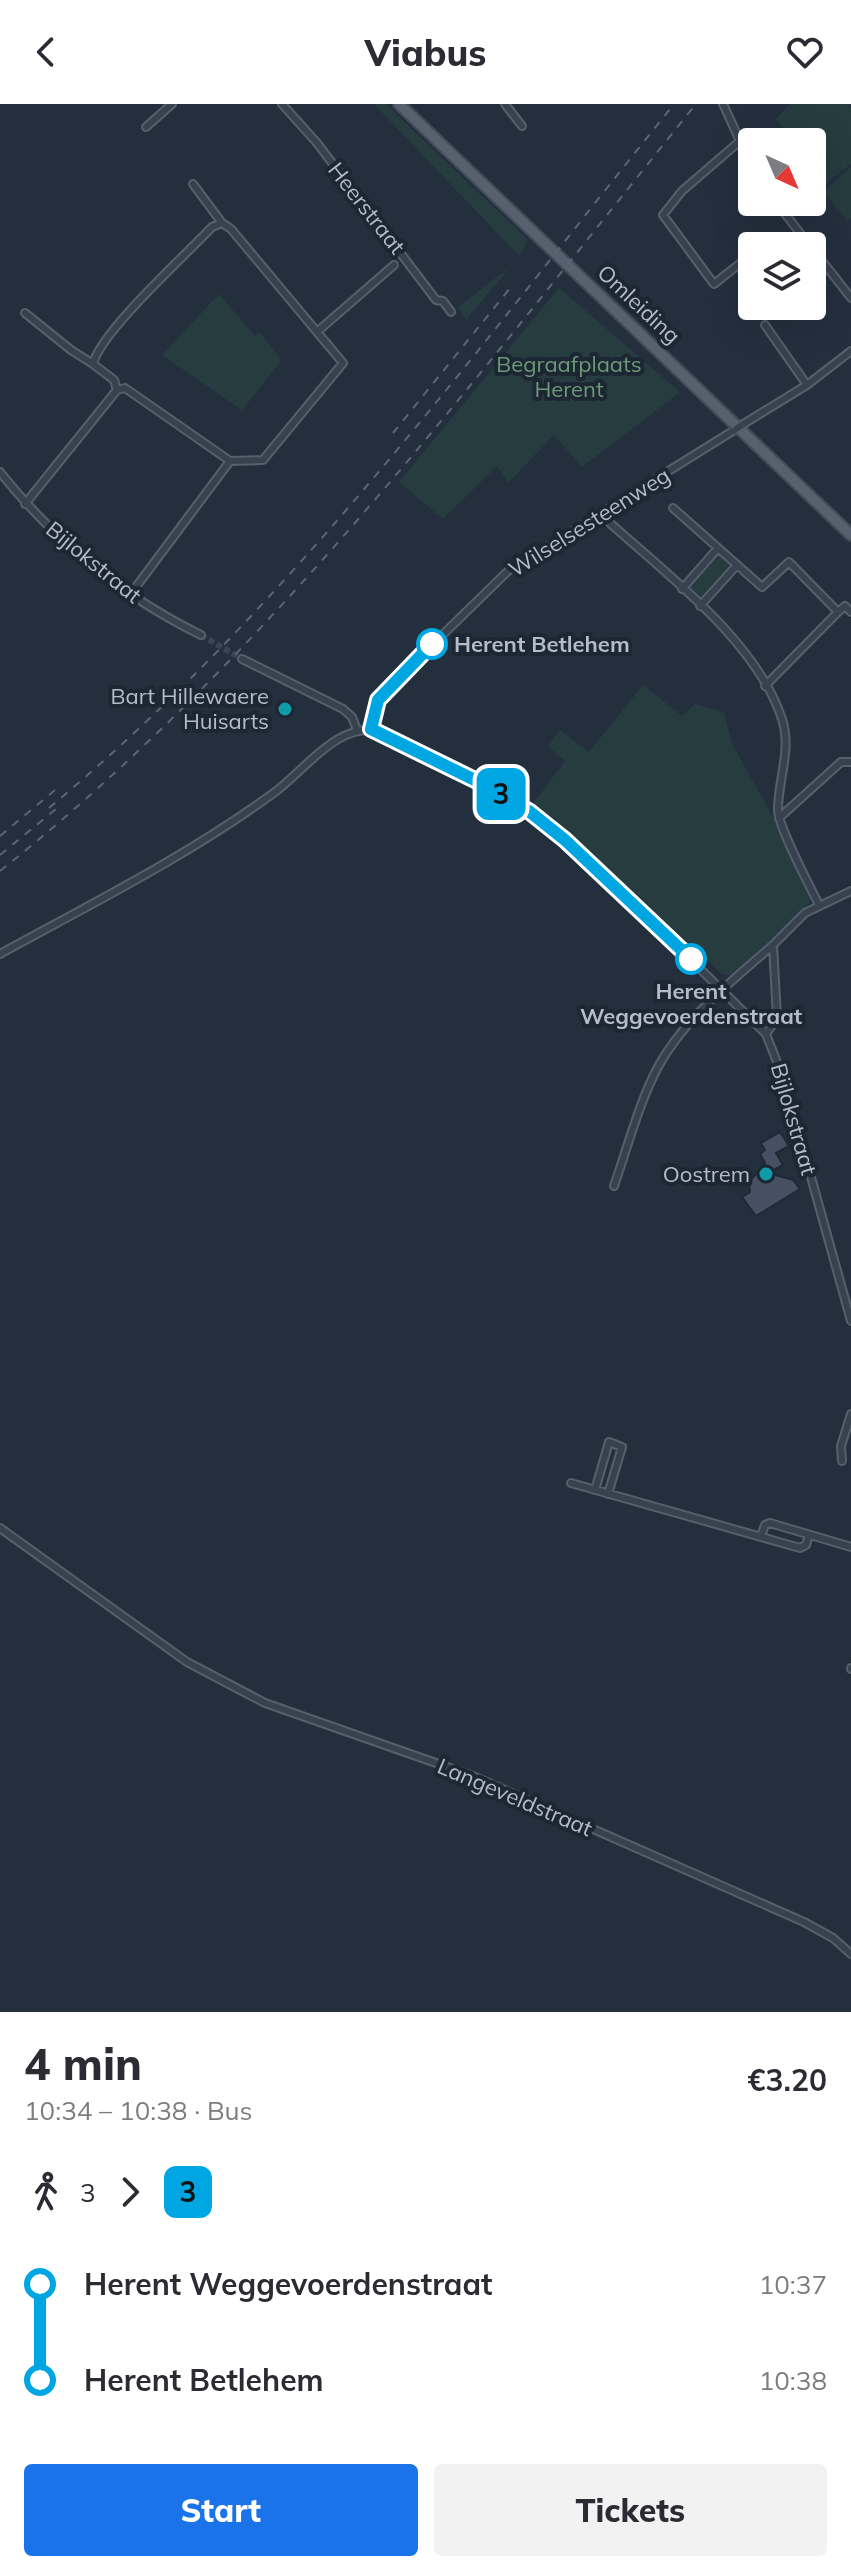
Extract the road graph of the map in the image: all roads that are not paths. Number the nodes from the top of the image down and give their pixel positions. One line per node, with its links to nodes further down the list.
1 (172, 104): 8 (street)
2 (282, 104): 19 (street, Heerstraat)
3 (399, 104): 33 (main road, Omleiding)
4 (408, 104): 32 (main road, Omleiding)
5 (505, 104): 7 (street)
6 (723, 104): 9 (street)
7 (522, 126)
8 (146, 127)
9 (738, 137)
10 (738, 143): 16 (street)
11 (193, 184): 13 (street)
12 (787, 216): 14 (street)
13 (222, 223): 22 (street); 24 (street)
14 (799, 232)
15 (394, 265): 22 (street)
16 (738, 265)
17 (826, 266): 18 (street)
18 (851, 298)
19 (451, 312)
20 (25, 313): 24 (street)
21 (765, 325): 25 (street)
22 (318, 331): 27 (street)
23 (851, 351): 25 (street, Wilselsesteenweg)
24 (93, 364): 26 (street)
25 (807, 385): 31 (street, Wilselsesteenweg, bridge)
26 (117, 390): 27 (street); 29 (street)
27 (230, 461): 37 (street)
28 (0, 472): 29 (street, Bijlokstraat)
29 (25, 504): 37 (street, Bijlokstraat)
30 (673, 508): 34 (street)
31 (601, 515): 36 (street); 44 (street, Wilselsesteenweg)
32 (851, 527)
33 (851, 535)
34 (718, 548): 35 (street); 36 (street)
35 (737, 565): 38 (street); 39 (street)
36 (682, 589): 38 (street)
37 (130, 595): 41 (street, Bijlokstraat)
38 (700, 606): 43 (street)
39 (838, 612): 40 (street); 43 (street)
40 (851, 612)
41 (201, 635)
42 (242, 659): 45 (street)
43 (765, 686): 47 (street)
44 (371, 729): 45 (street); 52 (street, Bijlokstraat)
45 (357, 730): 51 (street)
46 (851, 762): 47 (street)
47 (779, 818): 49 (street)
48 (851, 891): 49 (street)
49 (819, 905): 50 (street)
50 (773, 945): 52 (street); 53 (street)
51 (0, 954)
52 (721, 989): 53 (street, Bijlokstraat); 54 (street)
53 (766, 1034): 55 (street, Bijlokstraat)
54 (614, 1186)
55 (851, 1321)
56 (851, 1414): 57 (street)
57 (842, 1461)
58 (571, 1483): 59 (street)
59 (595, 1490): 60 (street); 60 (street)
60 (608, 1494): 63 (street)
61 (0, 1528): 65 (street, Langeveldstraat)
62 (809, 1535): 63 (street); 63 (street); 64 (street)
63 (761, 1536)
64 (851, 1547)
65 (851, 1954)

